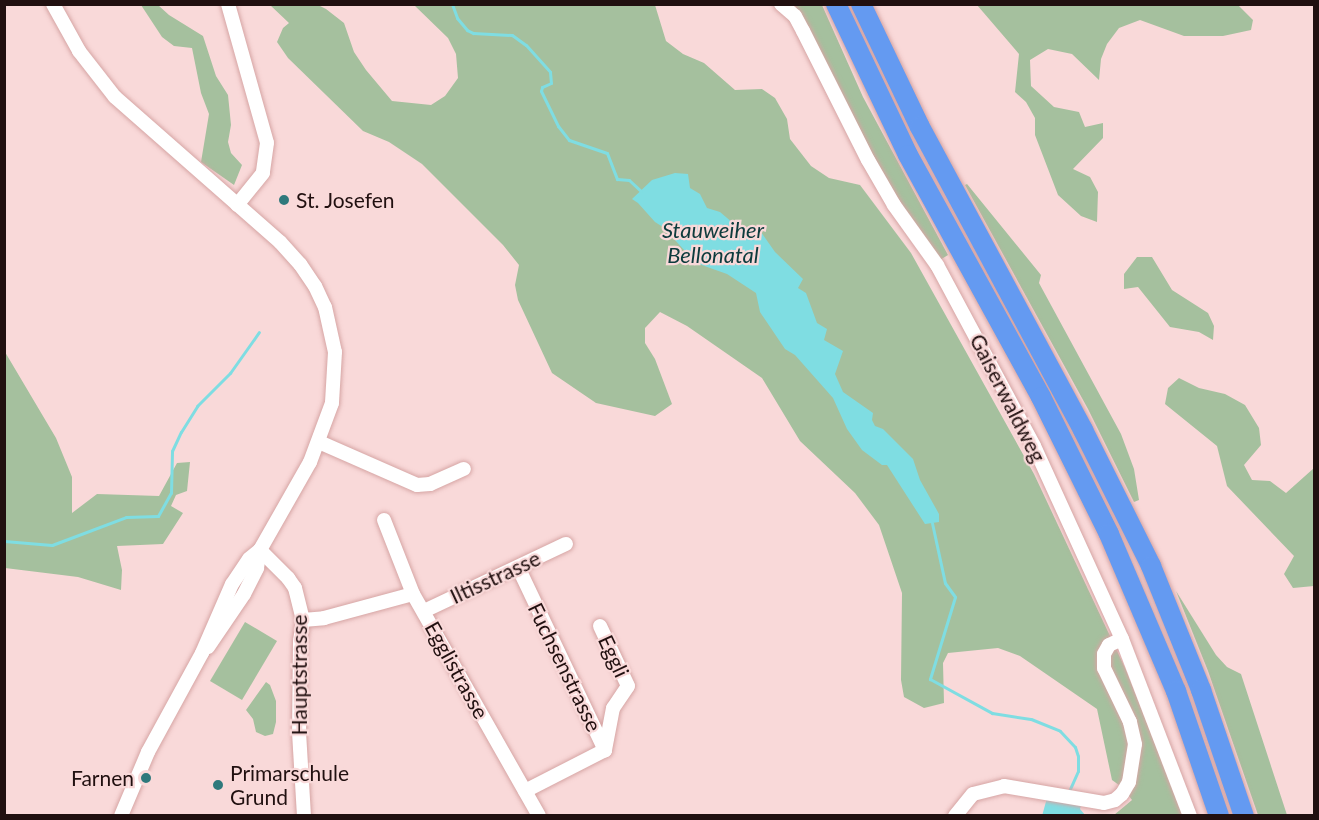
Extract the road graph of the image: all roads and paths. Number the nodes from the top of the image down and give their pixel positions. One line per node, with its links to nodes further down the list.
1 (53, 4): 6 (street)
2 (228, 4): 6 (street)
3 (781, 4): 17 (street, Gaiserwaldweg)
4 (836, 4): 25 (highway)
5 (861, 4): 26 (highway)
6 (237, 205): 7 (street)
7 (319, 442): 8 (street); 11 (street)
8 (464, 469)
9 (384, 520): 13 (street, Egglistrasse)
10 (566, 543): 12 (street, Iltisstrasse)
11 (260, 550): 15 (street, Hauptstrasse); 20 (street)
12 (518, 567): 14 (street, Iltisstrasse); 18 (street, Fuchsenstrasse)
13 (413, 594): 14 (street, Egglistrasse); 15 (street)
14 (424, 611): 19 (street, Egglistrasse)
15 (303, 620): 21 (street, Hauptstrasse)
16 (600, 626): 18 (street, Eggli)
17 (1122, 639): 23 (street); 24 (street, Gaiserwaldweg)
18 (605, 750): 19 (street, Fuchsenstrasse)
19 (525, 791): 22 (street, Egglistrasse)
20 (121, 816)
21 (304, 816)
22 (539, 816)
23 (955, 816)
24 (1190, 816)
25 (1219, 816)
26 (1244, 816)

